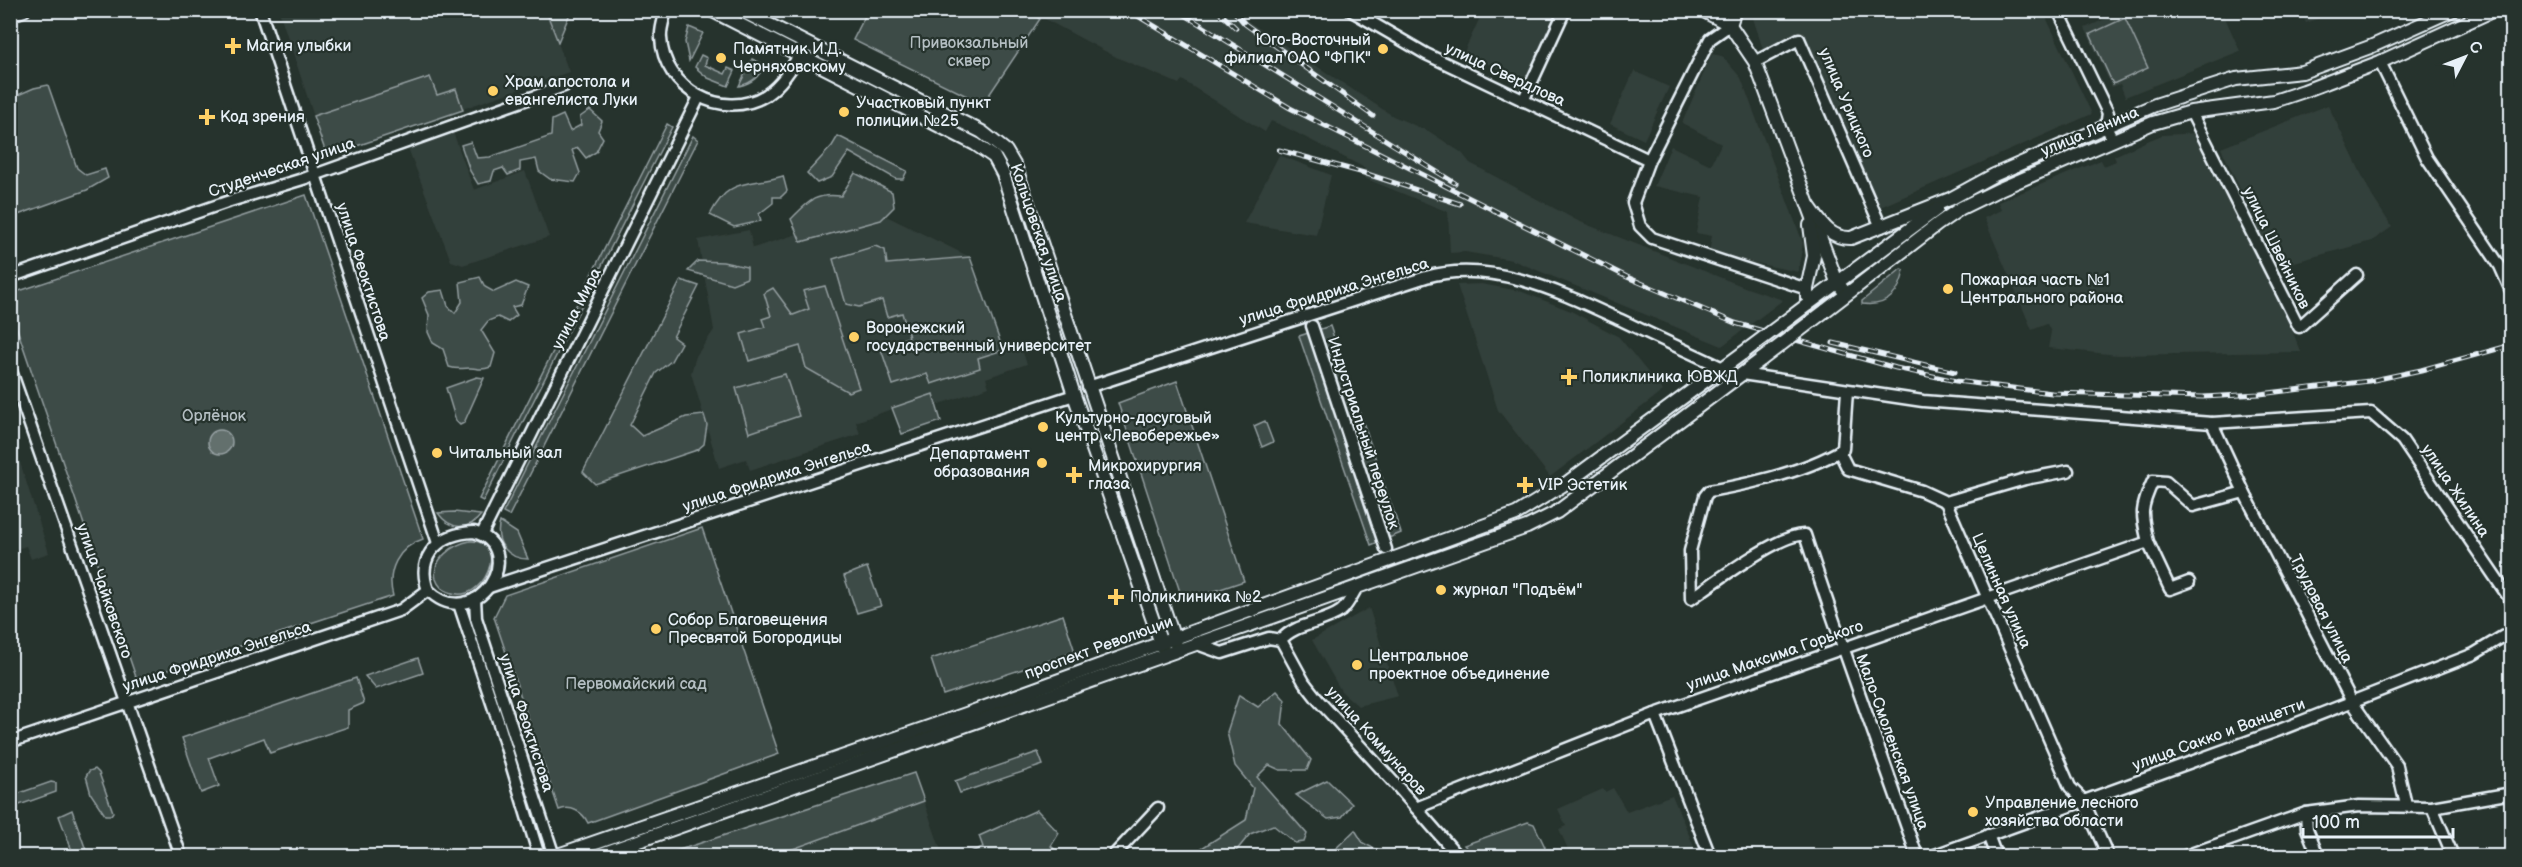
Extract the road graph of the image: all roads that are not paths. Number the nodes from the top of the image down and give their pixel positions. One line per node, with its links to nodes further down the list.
1 (24, 10): 13 (main road)
2 (260, 10): 25 (street, улица Феоктистова)
3 (666, 10): 19 (street)
4 (711, 10): 15 (main road, Кольцовская улица)
5 (741, 10): 15 (main road, Кольцовская улица)
6 (1350, 10): 20 (street, улица Свердлова)
7 (1565, 10): 20 (street)
8 (1702, 10): 14 (main road)
9 (1735, 10): 14 (main road)
10 (2058, 10): 22 (street)
11 (2453, 10): 22 (main road, улица Ленина)
12 (2494, 10): 17 (main road, улица Ленина)
13 (10, 15)
14 (1730, 25): 16 (main road); 24 (street)
15 (802, 49): 19 (street); 40 (main road, Кольцовская улица); 42 (main road, Кольцовская улица)
16 (1755, 62): 27 (main road); 28 (street, улица Урицкого)
17 (2380, 62): 21 (main road, улица Ленина); 34 (street)
18 (564, 86): 25 (street, Студенческая улица)
19 (699, 97): 48 (street, улица Мира)
20 (1523, 100): 24 (street, улица Свердлова)
21 (2191, 112): 23 (main road, улица Ленина); 29 (street, улица Швейников)
22 (2106, 127): 23 (street); 26 (main road, улица Ленина)
23 (2113, 140): 33 (main road, улица Ленина)
24 (1650, 160): 32 (street)
25 (314, 174): 30 (street, Студенческая улица); 50 (street, улица Феоктистова)
26 (1950, 199): 28 (main road, улица Ленина); 31 (main road, улица Ленина)
27 (1809, 206): 28 (main road, улица Ленина); 31 (main road); 32 (main road)
28 (1881, 226)
29 (2357, 275)
30 (10, 277)
31 (1838, 282): 33 (main road); 35 (main road, улица Ленина)
32 (1807, 289): 35 (main road)
33 (1846, 294): 39 (main road, улица Ленина, bridge)
34 (2511, 294)
35 (1807, 306): 38 (main road, улица Ленина, bridge)
36 (1312, 326): 51 (street, Индустриальный переулок)
37 (10, 368): 68 (street, улица Чайковского)
38 (1722, 368): 40 (street, улица Фридриха Энгельса); 61 (main road, проспект Революции)
39 (1742, 374): 41 (street); 54 (main road, проспект Революции)
40 (1088, 387): 42 (main road); 61 (main road, Кольцовская улица)
41 (1847, 391): 43 (street); 44 (street)
42 (1074, 395): 53 (street, улица Фридриха Энгельса); 63 (main road, Кольцовская улица)
43 (2212, 423): 46 (street, Трудовая улица); 58 (street, улица Жилина)
44 (1839, 451): 47 (street); 65 (street, Мало-Смоленская улица)
45 (2068, 471): 47 (street)
46 (2244, 492): 49 (street); 69 (street, Трудовая улица)
47 (1946, 502): 56 (street, Целинная улица)
48 (482, 534): 50 (street); 53 (street, улица Фридриха Энгельса)
49 (2148, 542): 52 (street); 56 (street, улица Максима Горького)
50 (438, 543): 55 (street)
51 (1386, 549)
52 (2189, 582)
53 (489, 586): 57 (street, улица Фридриха Энгельса)
54 (1357, 587): 62 (street); 64 (main road, проспект Революции)
55 (428, 590): 59 (street); 68 (street, улица Фридриха Энгельса)
56 (1988, 598): 65 (street, улица Максима Горького); 73 (street, Целинная улица)
57 (475, 599): 59 (street, улица Фридриха Энгельса); 82 (street, улица Феоктистова)
58 (2511, 602)
59 (459, 604): 81 (street, улица Феоктистова)
60 (2511, 632): 69 (street, улица Сакко и Ванцетти)
61 (1174, 638): 63 (main road, проспект Революции); 66 (main road, Кольцовская улица)
62 (1281, 640): 64 (street); 77 (street, улица Коммунаров)
63 (1161, 643): 67 (main road, Кольцовская улица); 82 (main road, проспект Революции)
64 (1197, 644): 66 (main road, проспект Революции)
65 (1842, 648): 70 (street, улица Максима Горького); 87 (street, Мало-Смоленская улица)
66 (1178, 651): 67 (main road, проспект Революции)
67 (1165, 656): 83 (main road, проспект Революции)
68 (127, 702): 71 (street, улица Фридриха Энгельса); 80 (street, улица Чайковского)
69 (2352, 702): 73 (street, улица Сакко и Ванцетти); 74 (street, Трудовая улица)
70 (1655, 714): 77 (street, улица Максима Горького); 86 (street)
71 (10, 742)
72 (2511, 793): 75 (street)
73 (2083, 800): 79 (street, улица Сакко и Ванцетти); 90 (street, Целинная улица)
74 (2406, 805): 75 (street); 78 (street)
75 (2432, 807): 93 (street)
76 (1158, 808): 84 (street)
77 (1416, 808): 85 (street, улица Коммунаров)
78 (2306, 813): 91 (street); 92 (street)
79 (1988, 835): 88 (street, улица Сакко и Ванцетти); 89 (street)
80 (181, 856)
81 (539, 856)
82 (555, 856)
83 (596, 856)
84 (1113, 856)
85 (1458, 856)
86 (1710, 856)
87 (1917, 856)
88 (1932, 856)
89 (1996, 856)
90 (2108, 856)
91 (2185, 856)
92 (2318, 856)
93 (2453, 856)

